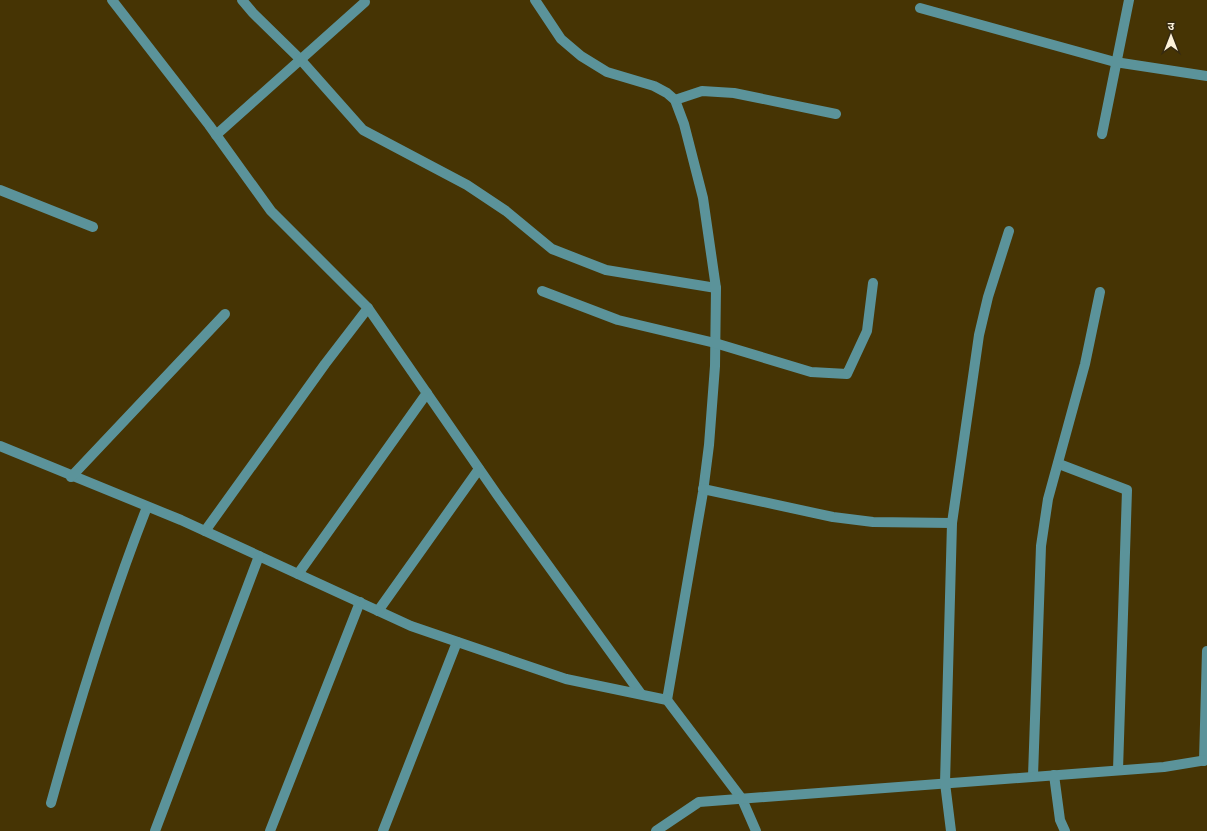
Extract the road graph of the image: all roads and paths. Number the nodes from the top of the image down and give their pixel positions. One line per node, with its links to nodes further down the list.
1 (112, 0): 13 (street)
2 (242, 0): 7 (street)
3 (534, 0): 10 (street)
4 (1128, 0): 8 (street)
5 (365, 2): 7 (street)
6 (920, 8): 8 (street)
7 (300, 59): 13 (street); 18 (street)
8 (1115, 62): 9 (street); 12 (street)
9 (1207, 76)
10 (675, 100): 11 (street); 18 (street)
11 (836, 114)
12 (1102, 134)
13 (216, 135): 21 (street)
14 (0, 190): 15 (street)
15 (93, 227)
16 (1009, 231): 31 (street)
17 (873, 283): 23 (street)
18 (716, 288): 23 (street)
19 (542, 291): 23 (street)
20 (1100, 292): 26 (street)
21 (368, 308): 24 (street); 32 (street)
22 (225, 314): 28 (street)
23 (715, 343): 29 (street)
24 (427, 393): 27 (street); 34 (street)
25 (0, 446): 28 (street)
26 (1059, 464): 42 (street); 44 (street)
27 (479, 469): 36 (street); 39 (street)
28 (71, 477): 30 (street)
29 (703, 489): 31 (street); 40 (street)
30 (147, 507): 32 (street); 47 (street)
31 (952, 523): 45 (street)
32 (205, 531): 33 (street)
33 (259, 556): 34 (street); 48 (street)
34 (298, 574): 35 (street)
35 (360, 602): 36 (street); 49 (street)
36 (378, 611): 37 (street)
37 (457, 642): 39 (street); 50 (street)
38 (1207, 651): 41 (street)
39 (641, 694): 40 (street)
40 (667, 700): 46 (street)
41 (1206, 761): 42 (street)
42 (1118, 770): 43 (street)
43 (1054, 775): 44 (street); 54 (street)
44 (1033, 776): 45 (street)
45 (945, 783): 46 (street); 53 (street)
46 (742, 799): 51 (street); 52 (street)
47 (51, 803)
48 (155, 831)
49 (270, 831)
50 (383, 831)
51 (656, 831)
52 (756, 831)
53 (951, 831)
54 (1065, 831)

